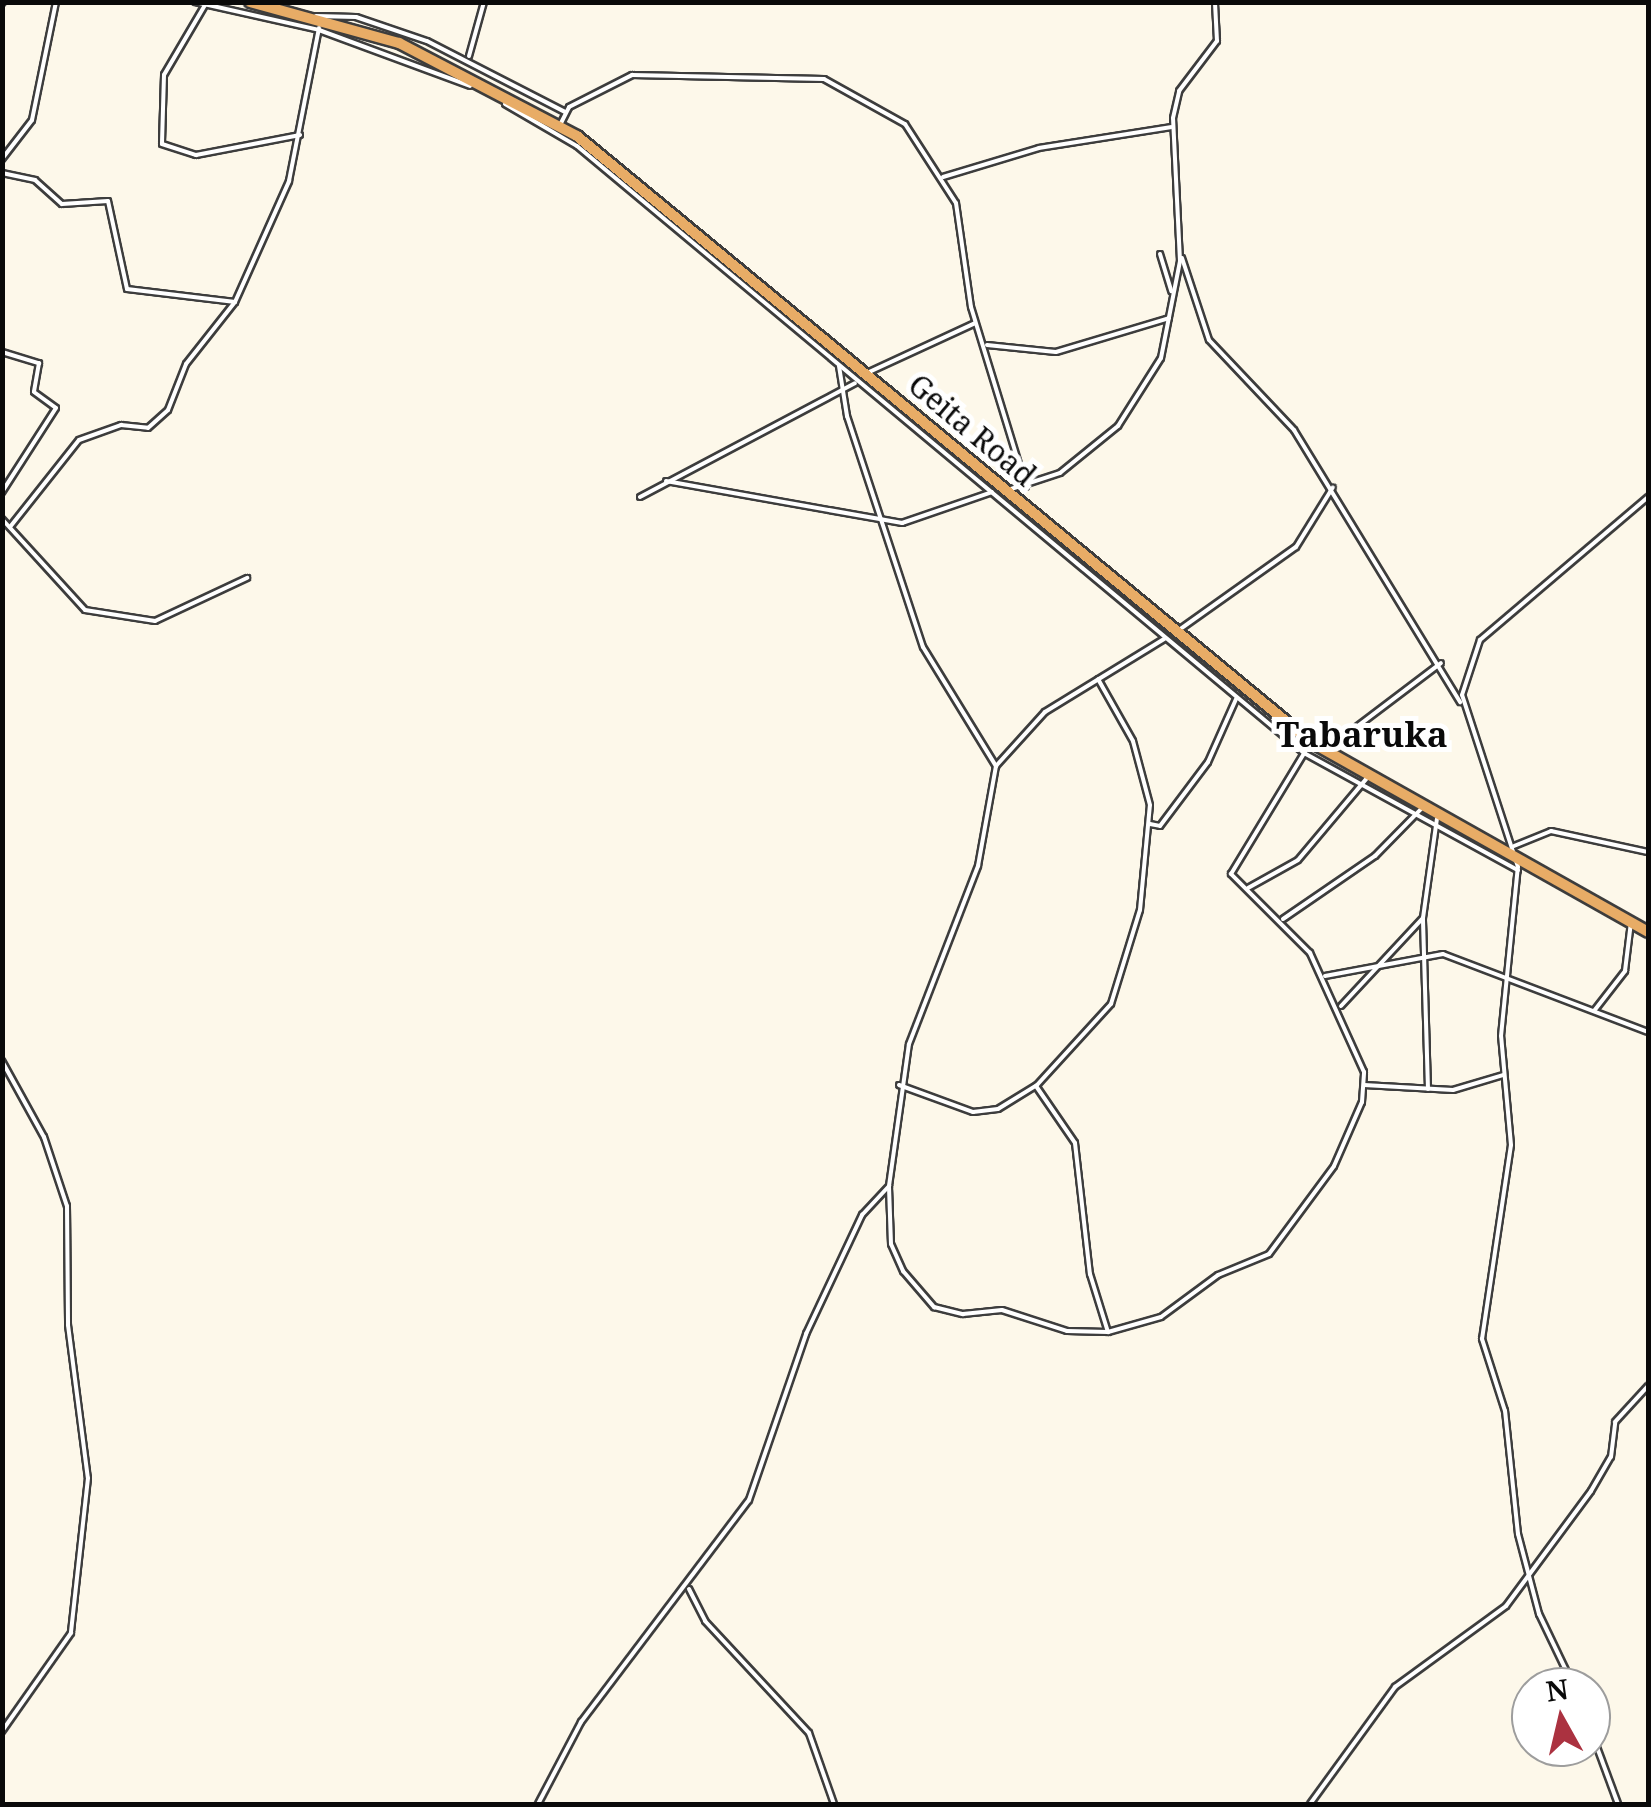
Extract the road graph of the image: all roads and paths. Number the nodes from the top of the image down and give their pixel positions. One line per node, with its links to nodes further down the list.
1 (56, 2): 13 (street)
2 (196, 2): 6 (street)
3 (250, 2): 7 (highway, Geita Road)
4 (484, 2): 8 (street)
5 (1215, 2): 11 (street)
6 (205, 4): 7 (street); 12 (street)
7 (318, 22): 8 (street); 10 (highway, Geita Road); 12 (street); 24 (street)
8 (468, 58): 9 (street)
9 (565, 112): 10 (street); 15 (street)
10 (560, 126): 25 (highway, Geita Road)
11 (1172, 127): 15 (street); 16 (street)
12 (300, 134): 19 (street)
13 (2, 159)
14 (2, 173): 19 (street)
15 (943, 177): 21 (street)
16 (1180, 253): 18 (street); 30 (street)
17 (1160, 254): 18 (street)
18 (1172, 296): 20 (street)
19 (236, 302): 38 (street)
20 (1170, 316): 22 (street); 29 (street)
21 (976, 323): 22 (street); 25 (street)
22 (986, 346): 29 (street)
23 (2, 352): 32 (street)
24 (839, 365): 26 (street); 27 (street)
25 (867, 373): 31 (highway, Geita Road)
26 (857, 382): 27 (street); 33 (street)
27 (839, 390): 28 (street); 37 (street)
28 (666, 481): 34 (street); 37 (street)
29 (1026, 487): 31 (street)
30 (1333, 487): 40 (street); 42 (street)
31 (1006, 491): 40 (highway, Geita Road)
32 (2, 492)
33 (993, 492): 37 (street); 41 (street)
34 (640, 497)
35 (1648, 497): 45 (street)
36 (2, 519): 38 (street)
37 (880, 520): 49 (street)
38 (10, 527): 39 (street)
39 (247, 578)
40 (1176, 632): 46 (highway, Geita Road)
41 (1164, 639): 43 (street); 44 (street)
42 (1441, 663): 45 (street); 47 (street)
43 (1098, 679): 49 (street); 53 (street)
44 (1236, 699): 48 (street); 53 (street)
45 (1462, 707): 54 (street)
46 (1311, 742): 47 (highway, Geita Road); 48 (street)
47 (1327, 752): 50 (highway, Geita Road)
48 (1304, 753): 50 (street); 57 (street)
49 (996, 766): 71 (street)
50 (1364, 782): 51 (highway, Geita Road); 57 (street)
51 (1419, 812): 52 (highway, Geita Road); 59 (street)
52 (1437, 822): 56 (highway, Geita Road); 58 (street)
53 (1150, 824): 73 (street)
54 (1514, 846): 55 (street); 56 (street)
55 (1648, 852)
56 (1518, 865): 60 (highway, Geita Road); 65 (street)
57 (1248, 888): 59 (street)
58 (1422, 918): 62 (street); 63 (street)
59 (1283, 919): 64 (street)
60 (1630, 922): 61 (highway, Geita Road); 67 (street)
61 (1648, 932)
62 (1424, 955): 63 (street); 65 (street); 74 (street)
63 (1372, 968): 64 (street); 66 (street)
64 (1325, 976): 66 (street)
65 (1508, 977): 67 (street); 70 (street)
66 (1341, 1006): 72 (street)
67 (1594, 1011): 68 (street)
68 (1648, 1032)
69 (2, 1061): 81 (street)
70 (1503, 1075): 74 (street); 78 (street)
71 (900, 1085): 73 (street); 75 (street)
72 (1364, 1085): 74 (street); 76 (street)
73 (1036, 1086): 76 (street)
74 (1428, 1088)
75 (889, 1186): 76 (street); 79 (street)
76 (1108, 1332)
77 (1648, 1386): 78 (street)
78 (1530, 1574): 80 (street); 85 (street)
79 (689, 1590): 83 (street); 84 (street)
80 (1566, 1667)
81 (2, 1731)
82 (1604, 1767): 86 (street)
83 (538, 1804)
84 (834, 1804)
85 (1310, 1804)
86 (1618, 1804)

